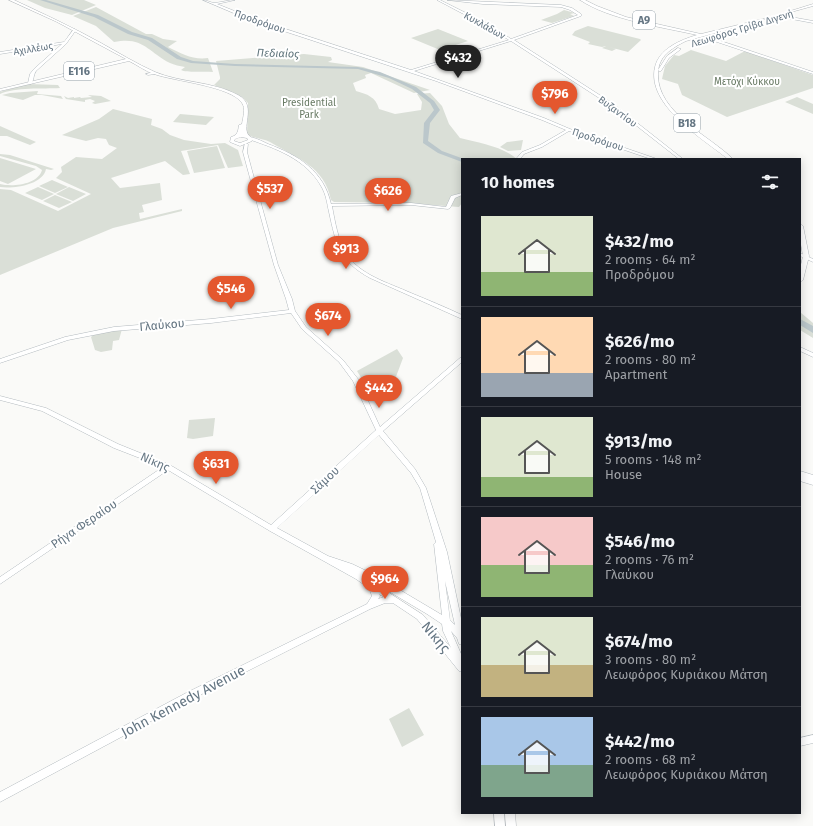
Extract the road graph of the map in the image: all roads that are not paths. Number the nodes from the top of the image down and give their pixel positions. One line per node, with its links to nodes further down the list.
1 (11, 0): 14 (main road)
2 (16, 0): 14 (main road)
3 (204, 0): 11 (main road, Προδρόμου)
4 (234, 0): 11 (main road)
5 (438, 0): 12 (main road, Κυκλάδων)
6 (448, 0): 9 (main road)
7 (582, 0): 19 (main road, A9)
8 (586, 0): 20 (main road, A9)
9 (455, 1): 10 (main road); 12 (main road)
10 (475, 1): 17 (main road)
11 (211, 3): 38 (main road, Προδρόμου)
12 (447, 4): 24 (main road, Κυκλάδων)
13 (813, 6): 15 (main road, Λεωφόρος Γρίβα Διγενή / B18); 21 (main road, Λεωφόρος Γρίβα Διγενή / B18)
14 (38, 11): 18 (main road); 27 (main road)
15 (781, 16): 16 (main road); 21 (main road, Λεωφόρος Γρίβα Διγενή / B18)
16 (813, 22)
17 (551, 26): 25 (main road); 28 (main road)
18 (76, 30): 22 (main road); 23 (main road)
19 (685, 31): 26 (main road, A9); 29 (main road)
20 (692, 32): 21 (main road); 26 (main road, A9)
21 (718, 32): 26 (main road, Λεωφόρος Γρίβα Διγενή / B18); 31 (main road)
22 (81, 33): 23 (main road); 27 (main road)
23 (73, 34): 33 (main road)
24 (502, 34): 25 (main road); 28 (main road, Κυκλάδων); 32 (main road)
25 (516, 36): 28 (main road)
26 (704, 36): 29 (main road, Λεωφόρος Γρίβα Διγενή / B18); 30 (main road); 30 (main road); 31 (main road); 37 (main road, Λεωφόρος Γρίβα Διγενή / B18); 52 (main road, Λεωφόρος Γρίβα Διγενή / B18)
27 (90, 37): 36 (main road)
28 (510, 39): 32 (main road); 34 (main road, Βυζαντίου)
29 (692, 39): 37 (main road, Λεωφόρος Γρίβα Διγενή / B18)
30 (716, 40): 39 (main road)
31 (724, 41): 39 (main road)
32 (502, 42): 34 (main road); 38 (main road)
33 (65, 43): 35 (main road, Αχιλλέως); 42 (main road)
34 (517, 43): 51 (main road, Βυζαντίου)
35 (0, 53)
36 (128, 60): 40 (main road); 41 (main road); 42 (main road, E116)
37 (658, 67): 53 (main road, Λεωφόρος Γρίβα Διγενή / B18)
38 (412, 71): 44 (main road, Προδρόμου)
39 (813, 71)
40 (154, 73): 41 (main road); 46 (main road)
41 (148, 74): 45 (main road)
42 (30, 82): 43 (main road, E116)
43 (0, 90)
44 (569, 130): 49 (main road); 50 (main road, Προδρόμου)
45 (236, 137): 46 (main road); 47 (main road)
46 (248, 140): 47 (main road); 48 (main road); 55 (main road)
47 (237, 144): 48 (main road)
48 (245, 152): 62 (main road)
49 (519, 158)
50 (652, 158)
51 (680, 158)
52 (731, 158)
53 (731, 158)
54 (461, 194): 55 (main road)
55 (329, 205): 63 (main road)
56 (801, 236): 57 (main road)
57 (803, 257): 58 (main road); 59 (main road); 60 (main road)
58 (813, 261)
59 (813, 265): 60 (main road)
60 (804, 267): 61 (main road)
61 (801, 277)
62 (292, 311): 68 (main road, Γλαύκου); 72 (main road)
63 (461, 317)
64 (801, 350): 66 (main road)
65 (801, 352): 66 (main road)
66 (813, 356)
67 (461, 360): 72 (main road, Σάμου)
68 (0, 361)
69 (0, 398): 71 (main road, Νίκης)
70 (0, 402): 71 (main road, Νίκης)
71 (20, 402): 73 (main road, Νίκης)
72 (379, 431): 78 (main road, Σάμου); 79 (main road)
73 (168, 467): 78 (main road, Νίκης); 81 (main road, Ρήγα Φεραίου)
74 (801, 473): 76 (main road)
75 (801, 478): 77 (main road)
76 (813, 478)
77 (813, 482)
78 (272, 529): 80 (main road, Νίκης)
79 (438, 540): 85 (main road); 86 (main road)
80 (326, 558): 82 (main road, Νίκης); 85 (main road, Νίκης)
81 (0, 581)
82 (372, 585): 83 (main road, Νίκης); 84 (main road)
83 (394, 600): 84 (main road, John Kennedy Avenue); 88 (main road, Νίκης)
84 (367, 607): 91 (main road, John Kennedy Avenue)
85 (446, 621): 86 (main road, Νίκης); 87 (main road)
86 (461, 638)
87 (461, 665)
88 (461, 666)
89 (813, 739): 90 (main road)
90 (801, 742)
91 (0, 797)
92 (499, 814): 94 (main road)
93 (510, 814): 95 (main road)
94 (500, 826)
95 (511, 826)

